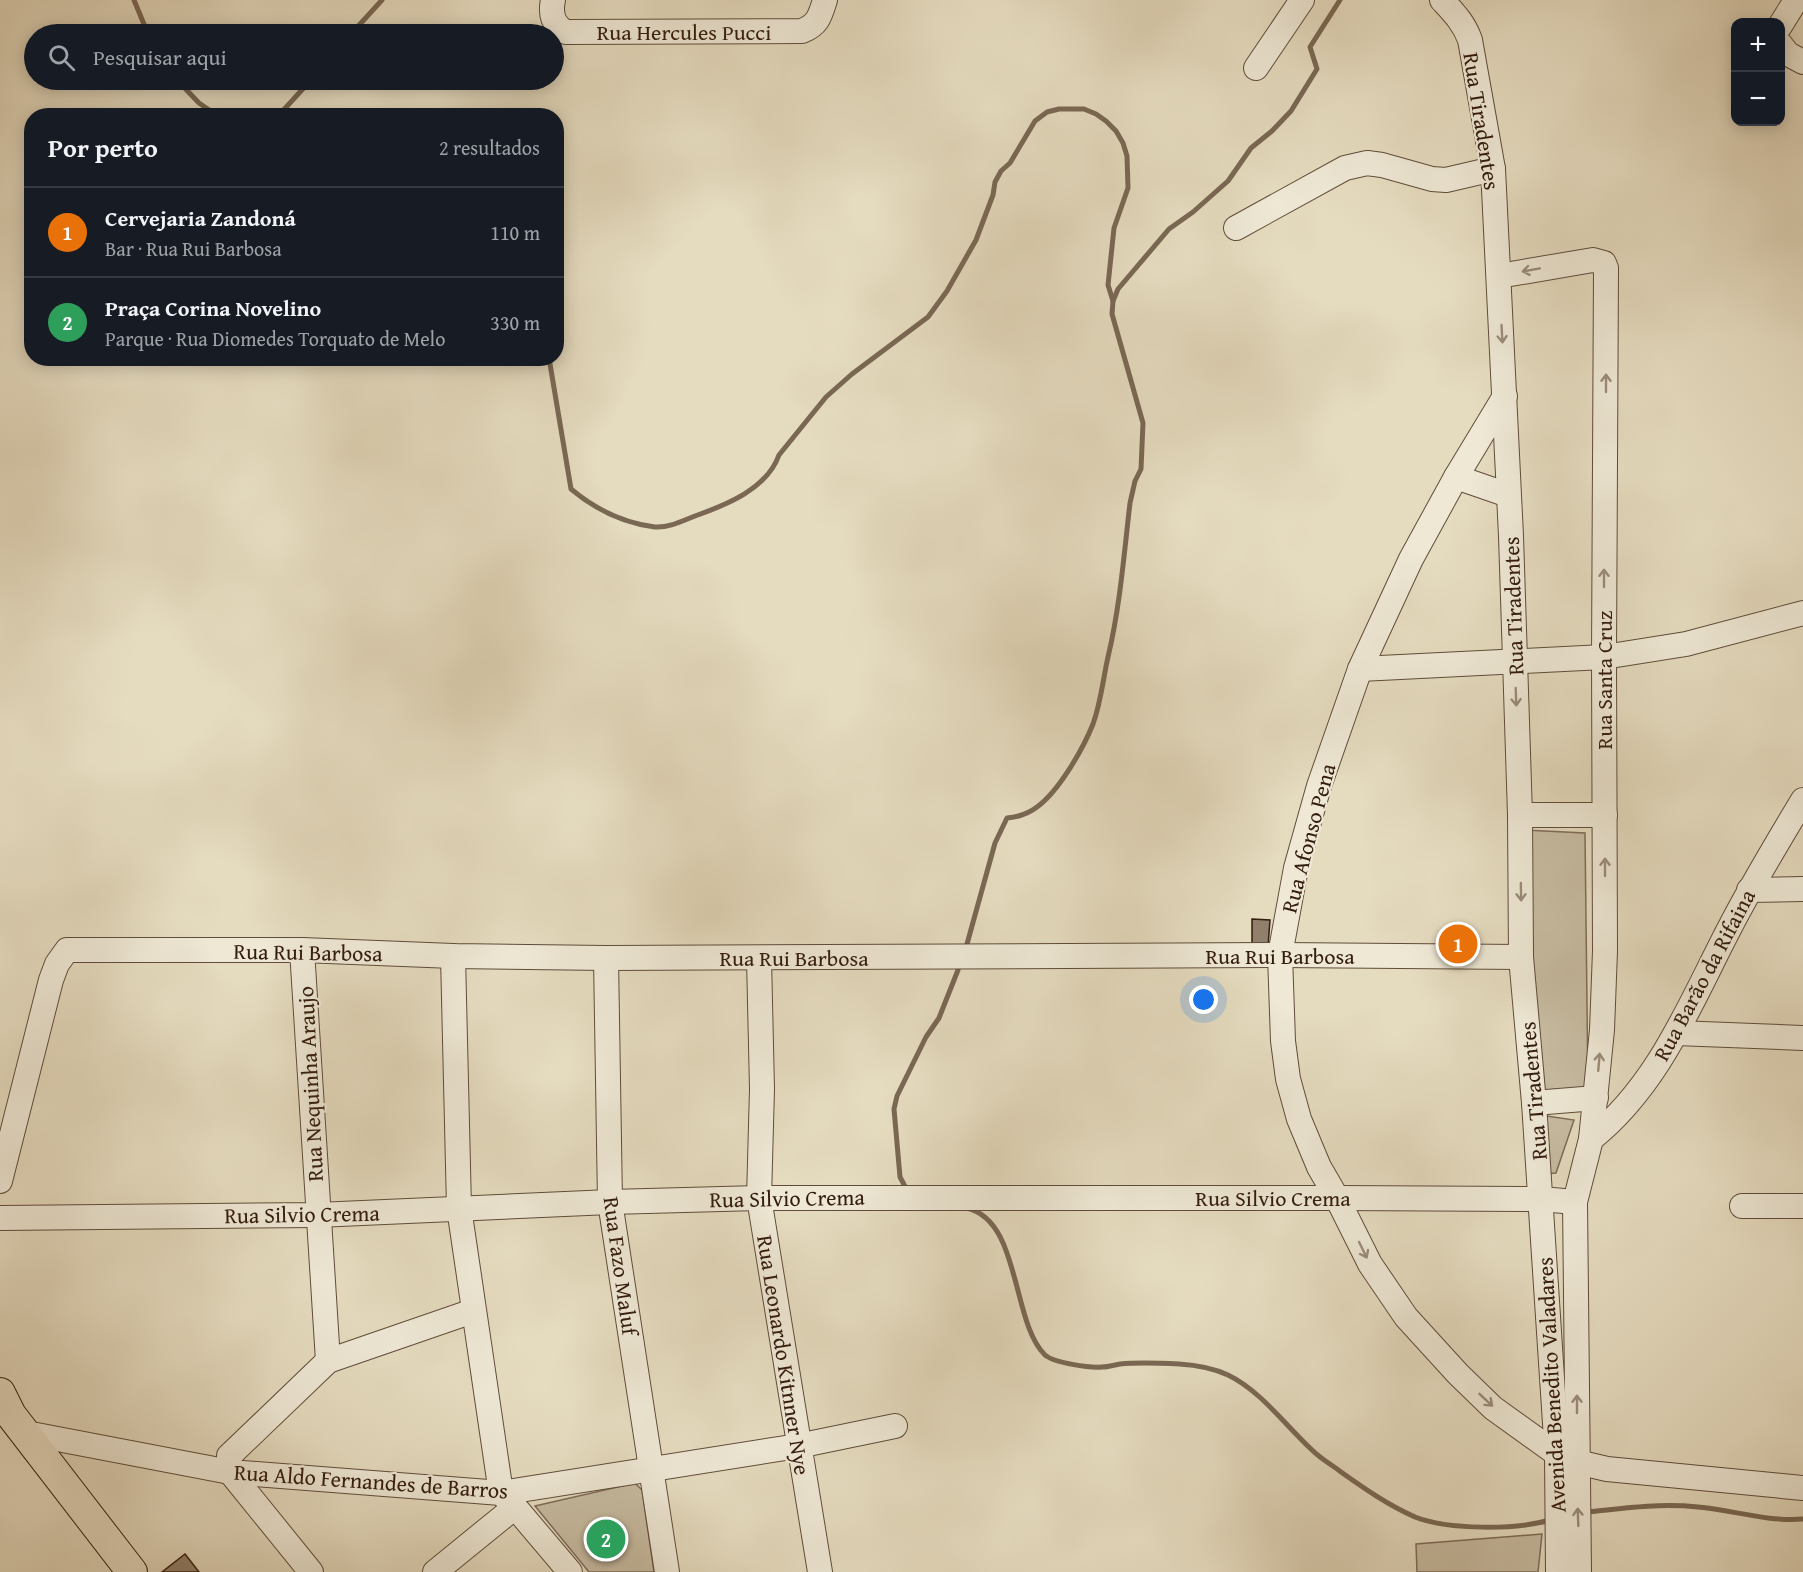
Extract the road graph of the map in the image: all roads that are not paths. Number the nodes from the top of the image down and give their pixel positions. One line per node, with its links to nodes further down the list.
1 (553, 0): 7 (street, Rua Hercules Pucci)
2 (825, 0): 8 (street, Rua Hercules Pucci)
3 (1302, 0): 11 (street)
4 (1796, 0): 6 (street)
5 (1450, 8): 12 (street, Rua Tiradentes)
6 (1785, 18)
7 (556, 24)
8 (564, 31)
9 (1785, 50): 10 (street)
10 (1803, 62)
11 (1256, 68)
12 (1493, 169): 13 (street); 14 (street, Rua Tiradentes)
13 (1236, 228)
14 (1499, 276): 15 (street, Rua Tiradentes, one-way to 15); 19 (street, Rua Santa Cruz, one-way to 14)
15 (1505, 395): 16 (street, Rua Afonso Pena); 17 (street, Rua Tiradentes)
16 (1456, 477): 17 (street); 21 (street, Rua Afonso Pena)
17 (1508, 495): 20 (street, Rua Tiradentes)
18 (1803, 613): 19 (street)
19 (1604, 657): 20 (street); 24 (street, Rua Santa Cruz)
20 (1514, 660): 21 (street); 23 (street, Rua Tiradentes, one-way to 23)
21 (1360, 669): 28 (street, Rua Afonso Pena)
22 (1803, 800): 26 (street, Rua Barão da Rifaina)
23 (1520, 815): 24 (street); 30 (street, Rua Tiradentes, one-way to 30)
24 (1605, 815): 35 (street, Rua Santa Cruz, one-way to 24)
25 (1803, 889): 26 (street)
26 (1749, 890): 33 (street, Rua Barão da Rifaina)
27 (302, 950): 29 (street, Rua Rui Barbosa); 38 (street, Rua Rui Barbosa); 47 (street, Rua Nequinha Araujo)
28 (1280, 955): 30 (street, Rua Rui Barbosa); 32 (street, Rua Rui Barbosa); 40 (street, Rua Afonso Pena)
29 (453, 956): 31 (street, Rua Rui Barbosa); 46 (street)
30 (1521, 957): 36 (street, Rua Tiradentes)
31 (606, 958): 32 (street, Rua Rui Barbosa); 42 (street, Rua Fazo Maluf)
32 (759, 958): 39 (street, Rua Leonardo Kitnner Nye)
33 (1676, 1033): 34 (street); 37 (street, Rua Barão da Rifaina)
34 (1803, 1038)
35 (1596, 1098): 36 (street); 37 (street, Rua Santa Cruz)
36 (1534, 1103): 41 (street, Rua Tiradentes)
37 (1591, 1139): 43 (street, Rua Santa Cruz)
38 (0, 1181)
39 (759, 1198): 40 (street, Rua Silvio Crema); 42 (street, Rua Silvio Crema); 53 (street, Rua Leonardo Kitnner Nye)
40 (1337, 1198): 41 (street, Rua Silvio Crema); 54 (street, Rua Afonso Pena, one-way to 54)
41 (1541, 1199): 43 (street, Rua Silvio Crema); 54 (street, Avenida Benedito Valadares)
42 (610, 1202): 46 (street, Rua Silvio Crema); 55 (street, Rua Fazo Maluf)
43 (1575, 1202): 54 (street, Avenida Benedito Valadares, one-way to 43)
44 (1742, 1206): 45 (street)
45 (1803, 1206)
46 (459, 1208): 47 (street, Rua Silvio Crema); 49 (street)
47 (317, 1215): 48 (street, Rua Silvio Crema); 50 (street, Rua Nequinha Araujo)
48 (0, 1218)
49 (473, 1311): 50 (street); 58 (street)
50 (328, 1361): 56 (street)
51 (9, 1413): 56 (street, Rua Aldo Fernandes de Barros); 59 (main road)
52 (895, 1426): 53 (street, Rua Aldo Fernandes de Barros)
53 (798, 1446): 55 (street, Rua Aldo Fernandes de Barros); 64 (street, Rua Leonardo Kitnner Nye)
54 (1567, 1458): 57 (street); 65 (street, Avenida Benedito Valadares); 66 (street, Avenida Benedito Valadares, one-way to 54)
55 (652, 1470): 58 (street, Rua Aldo Fernandes de Barros); 63 (street, Rua Fazo Maluf)
56 (230, 1472): 58 (street, Rua Aldo Fernandes de Barros); 60 (street)
57 (1803, 1488)
58 (508, 1500): 61 (street); 62 (street)
59 (132, 1572)
60 (311, 1572)
61 (435, 1572)
62 (570, 1572)
63 (667, 1572)
64 (820, 1572)
65 (1558, 1572)
66 (1579, 1572)

